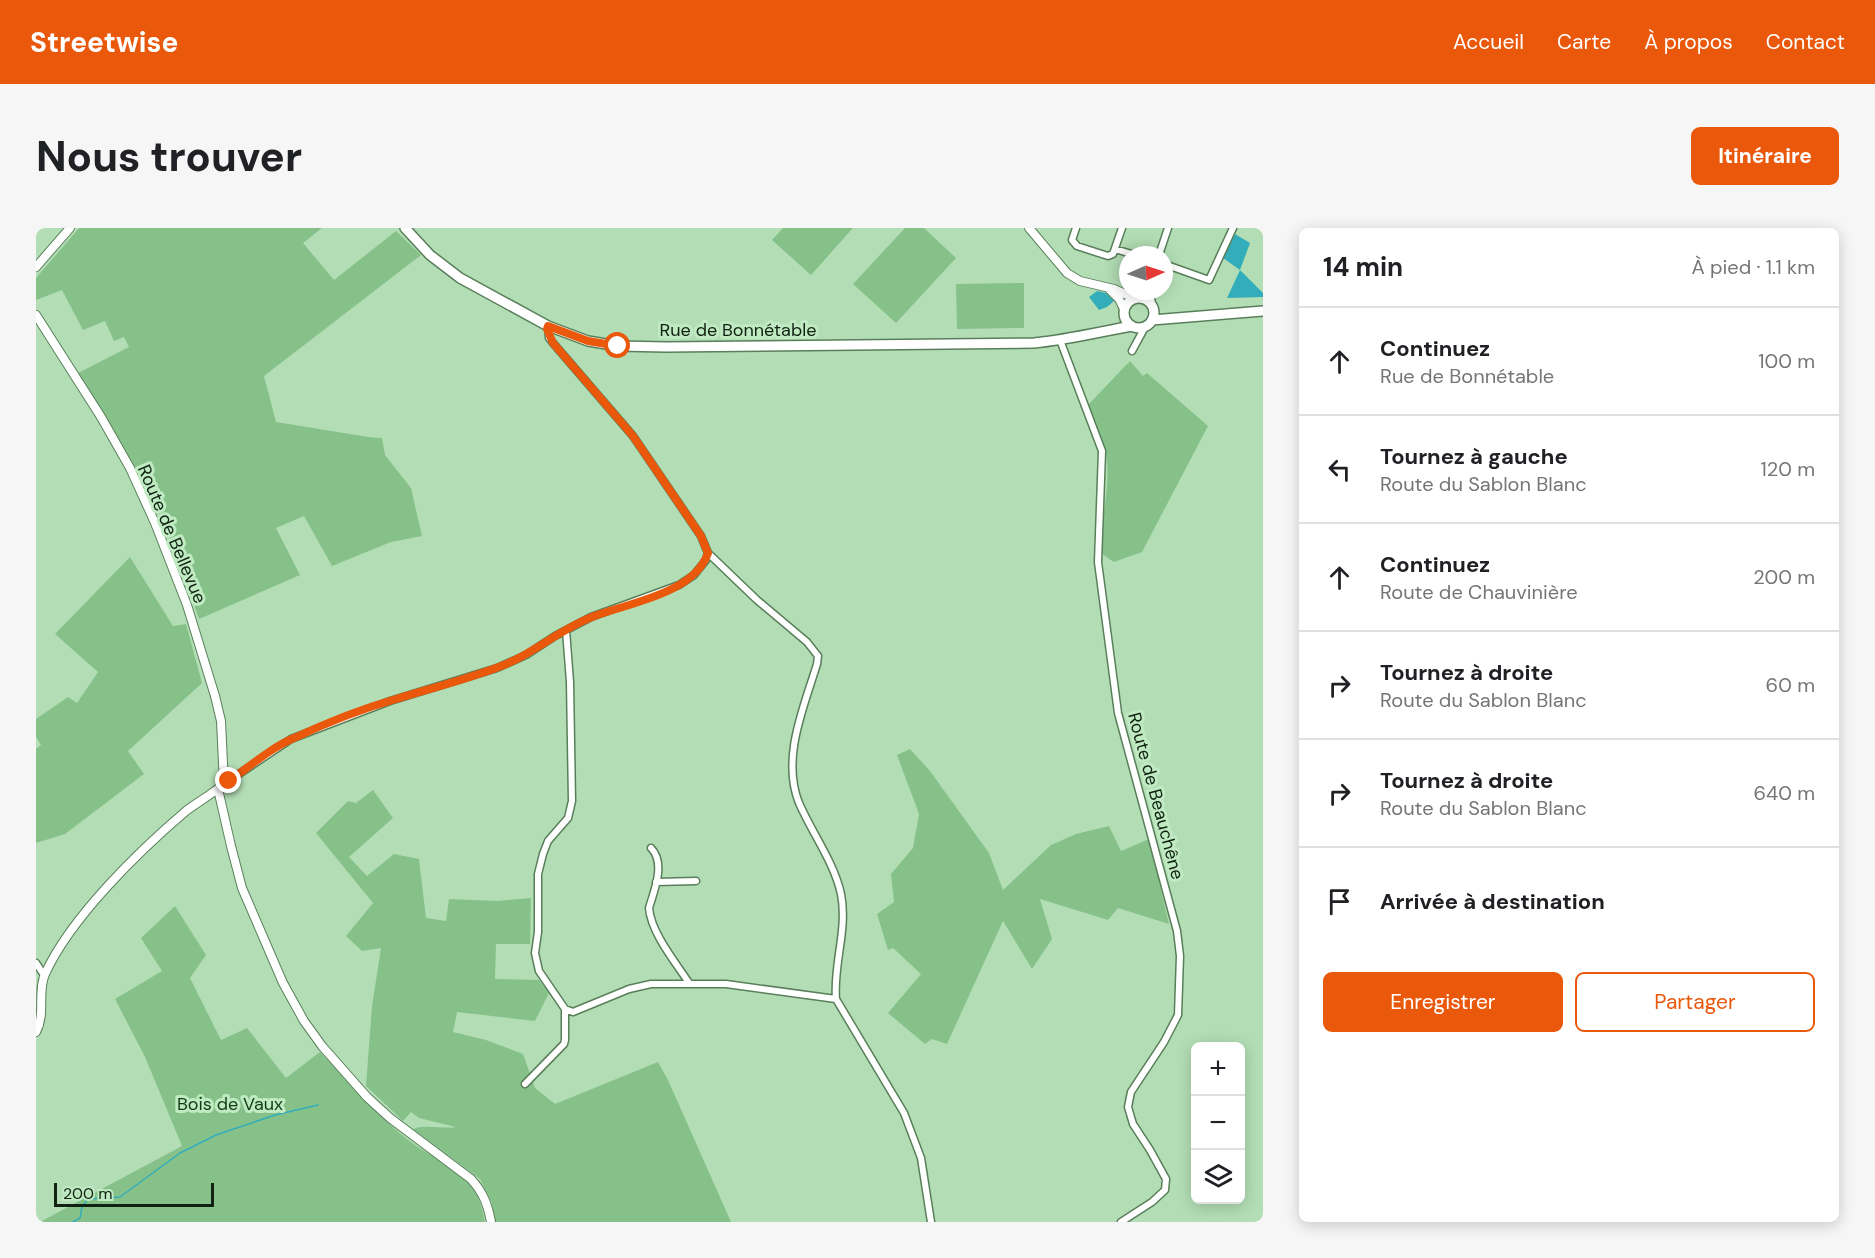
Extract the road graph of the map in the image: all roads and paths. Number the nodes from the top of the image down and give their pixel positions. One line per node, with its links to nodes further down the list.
1 (70, 228): 11 (street)
2 (405, 228): 24 (main road, Rue de Bonnétable)
3 (1029, 228): 13 (street)
4 (1076, 228): 9 (street)
5 (1122, 228): 9 (street)
6 (1168, 228): 8 (street)
7 (1233, 228): 12 (street)
8 (1162, 246)
9 (1115, 249): 10 (street)
10 (1119, 250)
11 (36, 267)
12 (1173, 267)
13 (1104, 286): 14 (street); 20 (street)
14 (1119, 290)
15 (1131, 300): 20 (main road)
16 (1146, 300): 18 (main road)
17 (1152, 300): 18 (street)
18 (1153, 306): 22 (main road); 23 (main road)
19 (1263, 311): 22 (main road)
20 (1124, 312): 25 (main road); 26 (main road, Rue de Bonnétable)
21 (36, 315): 32 (street, Route de Bellevue)
22 (1185, 316): 23 (main road)
23 (1149, 324): 25 (main road); 28 (street)
24 (548, 326): 27 (main road, Rue de Bonnétable); 30 (street)
25 (1132, 327): 26 (main road, Rue de Bonnétable); 28 (street)
26 (1106, 330): 27 (main road, Rue de Bonnétable)
27 (1060, 340): 45 (street, Route de Beauchêne)
28 (1137, 341): 29 (street)
29 (1132, 351)
30 (708, 553): 31 (street); 39 (street)
31 (566, 630): 32 (street); 40 (street)
32 (221, 786): 37 (street); 43 (street, Route de Bellevue)
33 (651, 848): 35 (street)
34 (696, 881): 35 (street)
35 (656, 882): 38 (street)
36 (36, 963): 37 (street)
37 (44, 975): 41 (street)
38 (689, 983): 39 (street); 40 (street)
39 (836, 999): 44 (street)
40 (565, 1009): 42 (street)
41 (36, 1032)
42 (525, 1084)
43 (491, 1222)
44 (931, 1222)
45 (1121, 1222)

